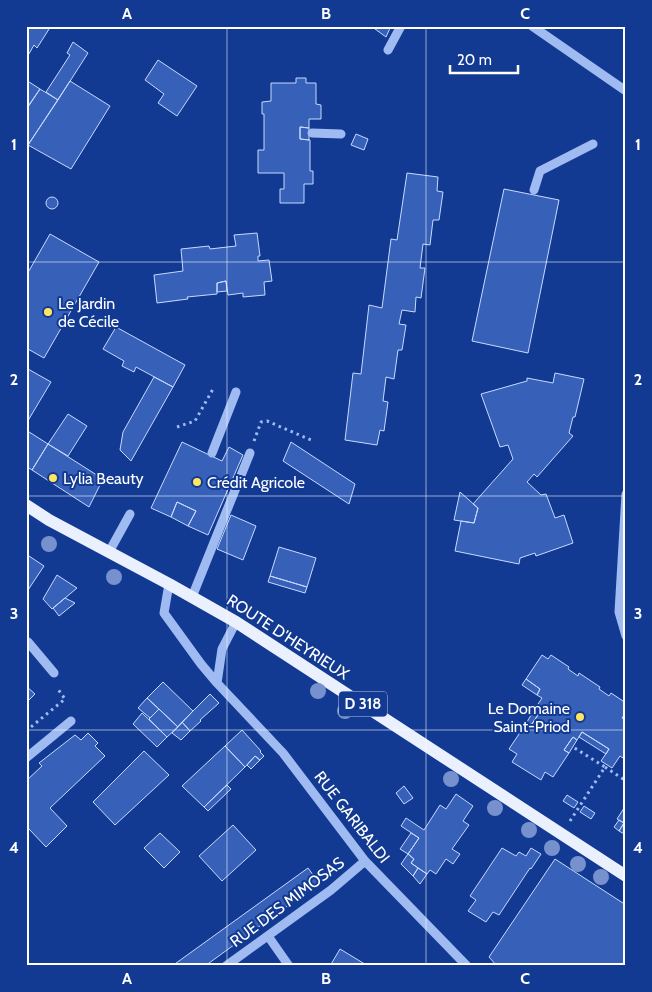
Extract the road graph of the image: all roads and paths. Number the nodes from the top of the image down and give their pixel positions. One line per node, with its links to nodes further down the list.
1 (401, 26): 3 (street)
2 (532, 26): 4 (street)
3 (388, 50)
4 (626, 91)
5 (312, 133): 6 (street)
6 (341, 134)
7 (593, 144): 8 (street)
8 (534, 190)
9 (213, 389): 11 (path)
10 (236, 392): 13 (street)
11 (177, 427)
12 (312, 440): 14 (path)
13 (212, 453)
14 (250, 453): 20 (street)
15 (626, 494): 22 (street)
16 (26, 505): 18 (main road, ROUTE D'HEYRIEUX / D 318)
17 (130, 514): 18 (street)
18 (109, 552): 19 (main road, ROUTE D'HEYRIEUX / D 318)
19 (169, 584): 20 (main road, ROUTE D'HEYRIEUX / D 318); 25 (street, RUE GARIBALDI)
20 (192, 597): 21 (main road, ROUTE D'HEYRIEUX / D 318)
21 (236, 622): 25 (street); 32 (main road, ROUTE D'HEYRIEUX / D 318)
22 (626, 636)
23 (26, 644): 24 (street)
24 (54, 673): 27 (path)
25 (217, 683): 33 (street, RUE GARIBALDI)
26 (71, 721): 29 (street)
27 (26, 731)
28 (573, 747): 30 (path)
29 (26, 758)
30 (605, 767): 31 (path); 32 (path)
31 (626, 781)
32 (562, 834): 34 (main road, ROUTE D'HEYRIEUX / D 318)
33 (365, 861): 35 (street, RUE DES MIMOSAS); 38 (street, RUE GARIBALDI)
34 (626, 876)
35 (268, 936): 36 (street, RUE DES MIMOSAS); 37 (street)
36 (226, 966)
37 (289, 966)
38 (467, 966)

